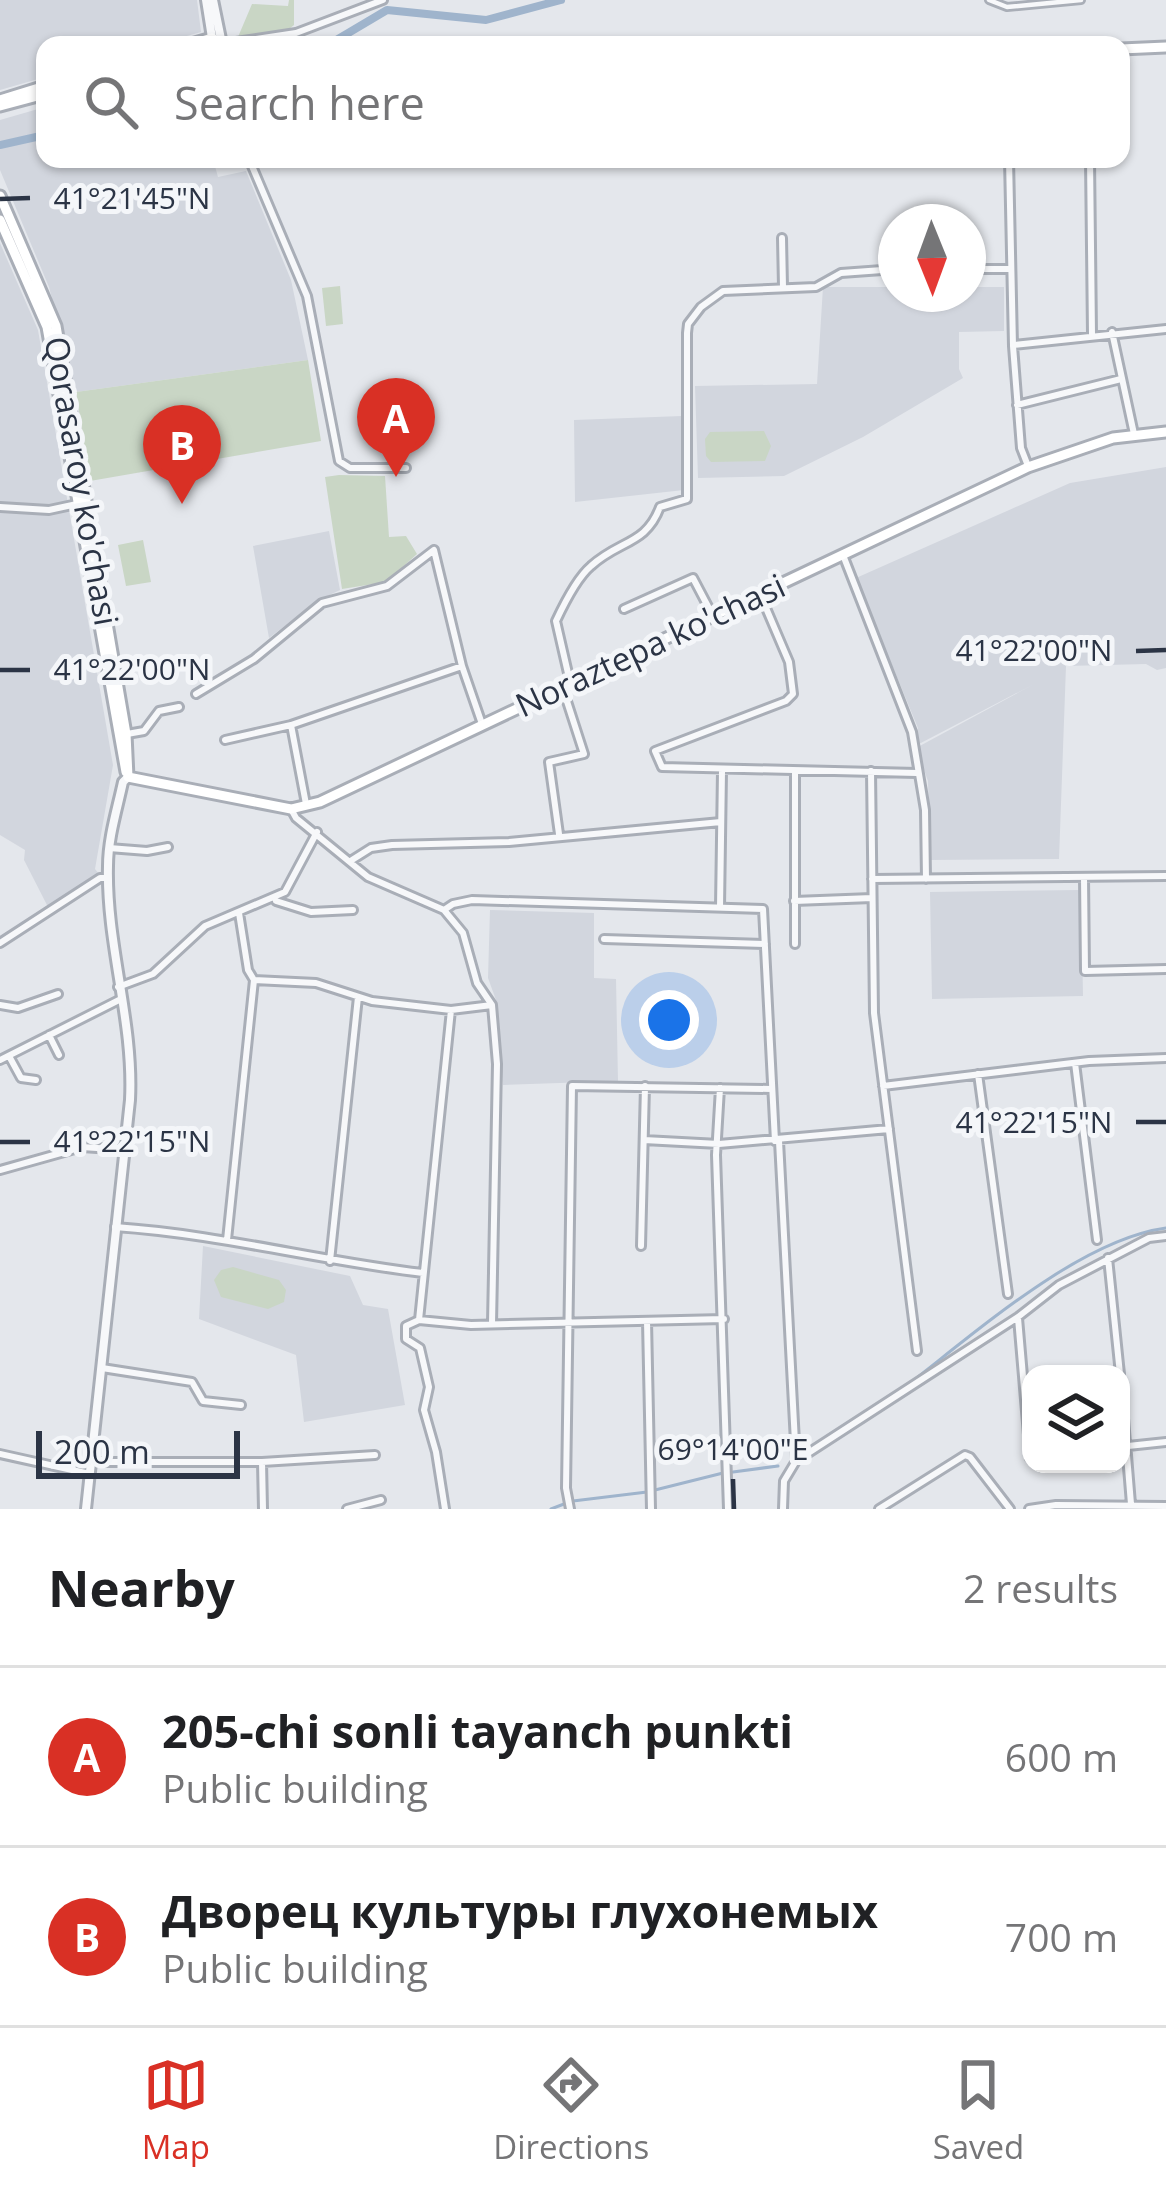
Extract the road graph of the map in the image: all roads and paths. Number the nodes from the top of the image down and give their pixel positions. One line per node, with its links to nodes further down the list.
1 (209, 0): 6 (street)
2 (383, 0): 7 (street)
3 (989, 0): 5 (street)
4 (1081, 0): 5 (street)
5 (1007, 3)
6 (216, 36)
7 (272, 36)
8 (1166, 47): 9 (main road)
9 (1130, 49)
10 (36, 93): 11 (main road)
11 (0, 103)
12 (253, 168): 31 (street)
13 (1009, 168): 19 (street)
14 (1090, 168): 24 (street)
15 (0, 196): 32 (main road, Qorasaroy ko'chasi)
16 (0, 220): 32 (main road, Qorasaroy ko'chasi)
17 (782, 238): 21 (street)
18 (986, 269): 19 (street)
19 (1011, 269): 25 (street)
20 (878, 271): 21 (street)
21 (783, 287): 39 (street)
22 (1166, 329): 23 (street)
23 (1112, 332): 24 (street); 26 (street)
24 (1092, 334): 25 (street)
25 (1013, 345): 27 (street)
26 (1121, 379): 27 (street); 29 (street)
27 (1017, 405): 30 (street)
28 (1166, 432): 29 (main road, Noraztepa ko'chasi)
29 (1134, 435): 30 (main road, Noraztepa ko'chasi)
30 (1028, 467): 34 (main road, Noraztepa ko'chasi)
31 (406, 469)
32 (81, 504): 33 (street); 44 (main road, Qorasaroy ko'chasi); 50 (main road, Qorasaroy ko'chasi)
33 (0, 507)
34 (843, 555): 35 (main road, Noraztepa ko'chasi); 49 (street)
35 (760, 594): 37 (main road, Noraztepa ko'chasi); 46 (street)
36 (624, 609): 37 (street)
37 (712, 616): 39 (main road, Noraztepa ko'chasi)
38 (462, 666): 40 (street); 42 (street); 43 (street)
39 (566, 684): 42 (main road, Noraztepa ko'chasi); 55 (street)
40 (196, 694)
41 (179, 707): 44 (street)
42 (482, 724): 51 (main road, Noraztepa ko'chasi)
43 (291, 725): 45 (street); 51 (street)
44 (126, 734): 50 (main road, Qorasaroy ko'chasi)
45 (225, 740)
46 (722, 771): 48 (street); 53 (street)
47 (871, 771): 48 (street); 49 (street); 62 (street)
48 (795, 772): 66 (street)
49 (916, 773): 63 (street)
50 (128, 777): 52 (main road, Noraztepa ko'chasi); 57 (street)
51 (306, 806): 52 (main road, Noraztepa ko'chasi)
52 (291, 808): 54 (street)
53 (721, 822): 55 (street); 67 (street)
54 (317, 832): 58 (street); 65 (street)
55 (559, 835): 58 (street)
56 (168, 847): 57 (street)
57 (109, 848): 60 (street)
58 (352, 860): 69 (street)
59 (1166, 876): 61 (street)
60 (108, 878): 72 (street); 77 (street)
61 (1084, 878): 63 (street); 75 (street)
62 (872, 879): 63 (street); 64 (street)
63 (926, 879)
64 (872, 898): 66 (street); 93 (street)
65 (272, 900): 68 (street); 70 (street)
66 (794, 901): 74 (street)
67 (720, 907): 69 (street); 73 (street)
68 (352, 910)
69 (444, 910): 82 (street)
70 (239, 913): 76 (street); 77 (street)
71 (604, 939): 73 (street)
72 (0, 943)
73 (765, 944): 95 (street)
74 (795, 944)
75 (1166, 969)
76 (254, 980): 79 (street); 104 (street)
77 (118, 986): 80 (street)
78 (58, 994): 81 (street)
79 (358, 998): 83 (street); 108 (street)
80 (121, 999): 84 (street); 100 (street)
81 (0, 1005)
82 (492, 1005): 83 (street); 116 (street)
83 (451, 1010): 109 (street)
84 (50, 1035): 85 (street); 86 (street)
85 (59, 1055)
86 (9, 1056): 88 (street); 91 (street)
87 (1166, 1058): 89 (street)
88 (0, 1060)
89 (1075, 1063): 90 (street); 105 (street)
90 (979, 1074): 93 (street); 110 (street)
91 (36, 1080)
92 (644, 1086): 94 (street); 97 (street); 115 (street)
93 (883, 1086): 96 (street)
94 (720, 1088): 95 (street); 99 (street)
95 (771, 1089): 98 (street)
96 (890, 1129): 98 (street); 117 (street)
97 (644, 1140): 99 (street); 106 (street)
98 (777, 1141): 99 (street); 126 (street)
99 (719, 1144): 112 (street)
100 (127, 1150): 101 (street); 102 (street)
101 (0, 1169)
102 (115, 1227): 104 (street); 120 (street)
103 (1166, 1236): 107 (street)
104 (227, 1240): 108 (street)
105 (1096, 1240)
106 (640, 1246)
107 (1108, 1258): 111 (street); 119 (street)
108 (330, 1261): 109 (street)
109 (423, 1273): 113 (street)
110 (1008, 1294)
111 (1018, 1317): 118 (street); 126 (street)
112 (724, 1318): 114 (street); 141 (street)
113 (418, 1320): 116 (street); 138 (street)
114 (647, 1320): 115 (street); 140 (street)
115 (566, 1321): 116 (street); 139 (street)
116 (492, 1324)
117 (917, 1351)
118 (1022, 1365)
119 (1120, 1365)
120 (101, 1368): 121 (street); 127 (street)
121 (241, 1405)
122 (1166, 1442): 123 (street)
123 (1130, 1446)
124 (0, 1454): 130 (street)
125 (375, 1455): 128 (street)
126 (796, 1461): 142 (street)
127 (91, 1462): 128 (street); 130 (street)
128 (262, 1462): 136 (street)
129 (1129, 1473): 132 (street)
130 (90, 1474): 135 (street)
131 (381, 1500): 137 (street)
132 (1131, 1504): 133 (street); 134 (street)
133 (1166, 1506)
134 (1055, 1507): 145 (street)
135 (86, 1509)
136 (262, 1509)
137 (347, 1509)
138 (445, 1509)
139 (570, 1509)
140 (651, 1509)
141 (728, 1509)
142 (783, 1509)
143 (879, 1509): 144 (street)
144 (1010, 1509)
145 (1028, 1509)

